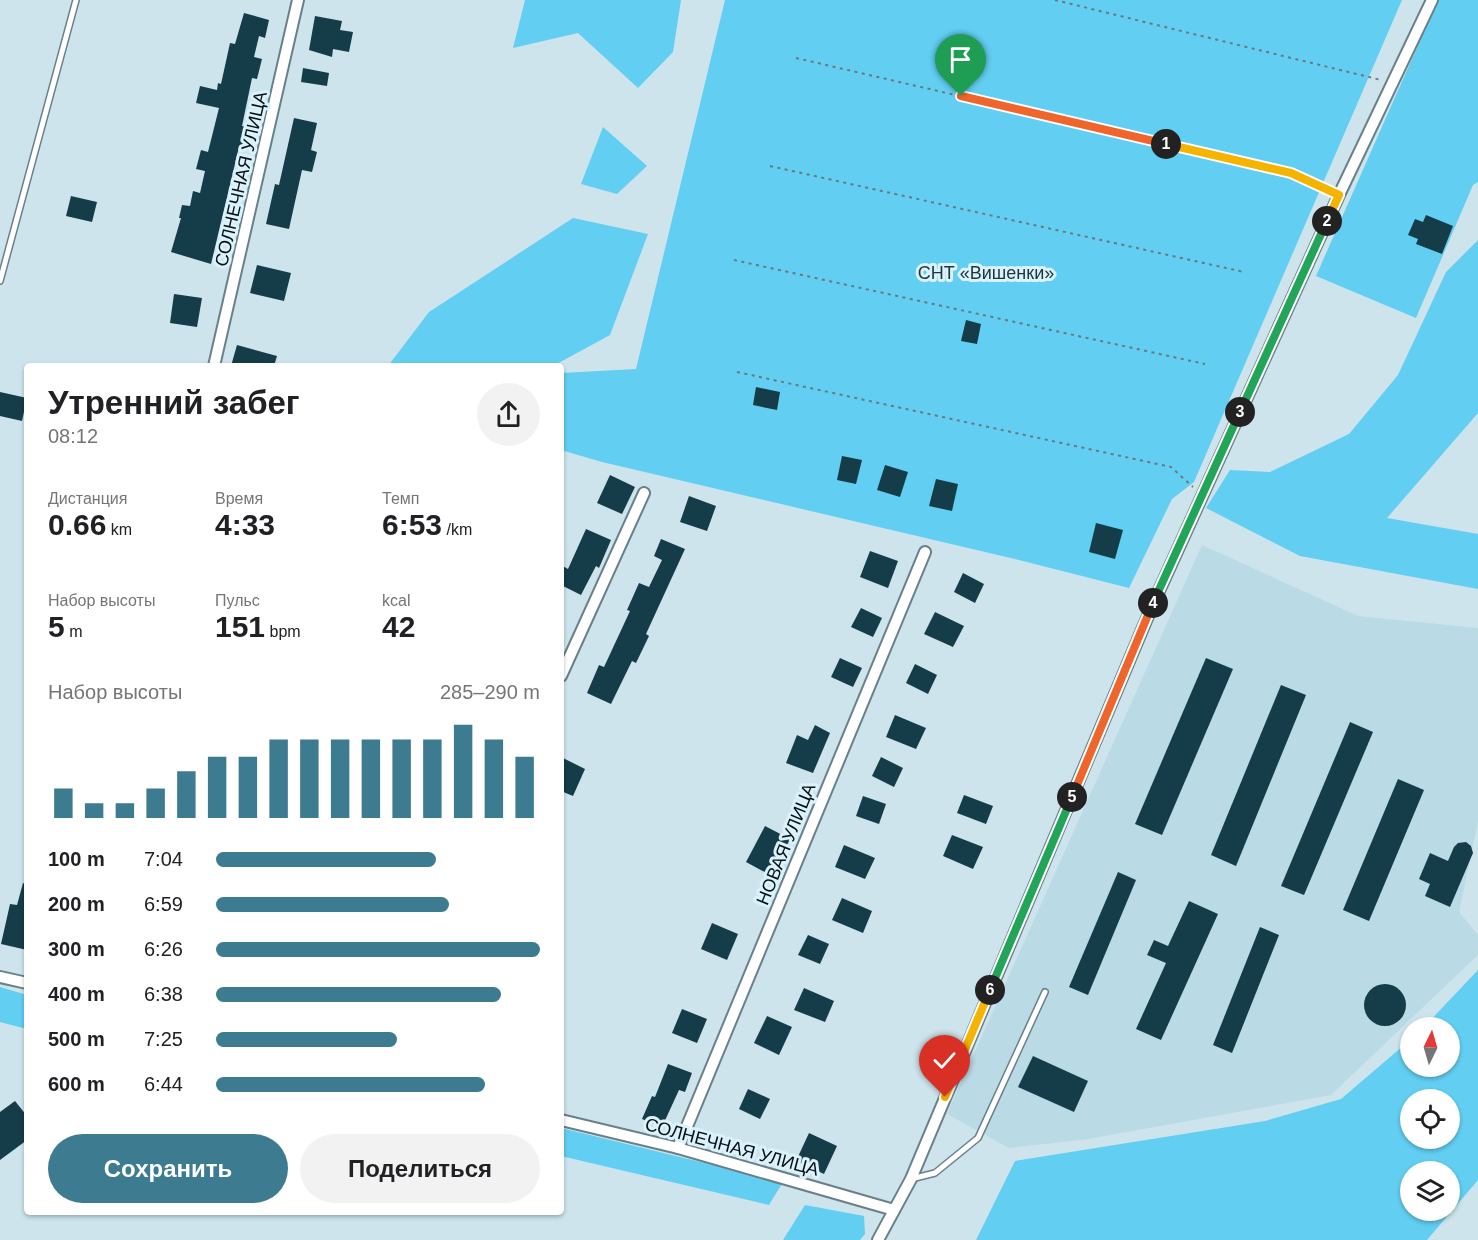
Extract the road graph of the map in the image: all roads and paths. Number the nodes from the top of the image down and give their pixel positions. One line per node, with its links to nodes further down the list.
1 (76, 0): 11 (lane)
2 (298, 0): 12 (street, СОЛНЕЧНАЯ УЛИЦА)
3 (1055, 0): 6 (path)
4 (1432, 0): 6 (street)
5 (796, 58): 8 (path)
6 (1391, 83): 8 (street)
7 (770, 166): 10 (path)
8 (1339, 195): 16 (street)
9 (734, 260): 13 (path)
10 (1244, 272)
11 (0, 281)
12 (215, 363)
13 (1204, 364)
14 (737, 372): 16 (path)
15 (644, 493): 18 (street)
16 (1202, 495): 24 (street)
17 (925, 552): 23 (street, НОВАЯ УЛИЦА)
18 (564, 669)
19 (0, 977): 20 (street)
20 (24, 982)
21 (1045, 992): 24 (lane)
22 (564, 1121): 23 (street, СОЛНЕЧНАЯ УЛИЦА)
23 (678, 1148): 25 (street, СОЛНЕЧНАЯ УЛИЦА)
24 (911, 1179): 25 (street)
25 (894, 1210): 26 (street)
26 (878, 1240)

